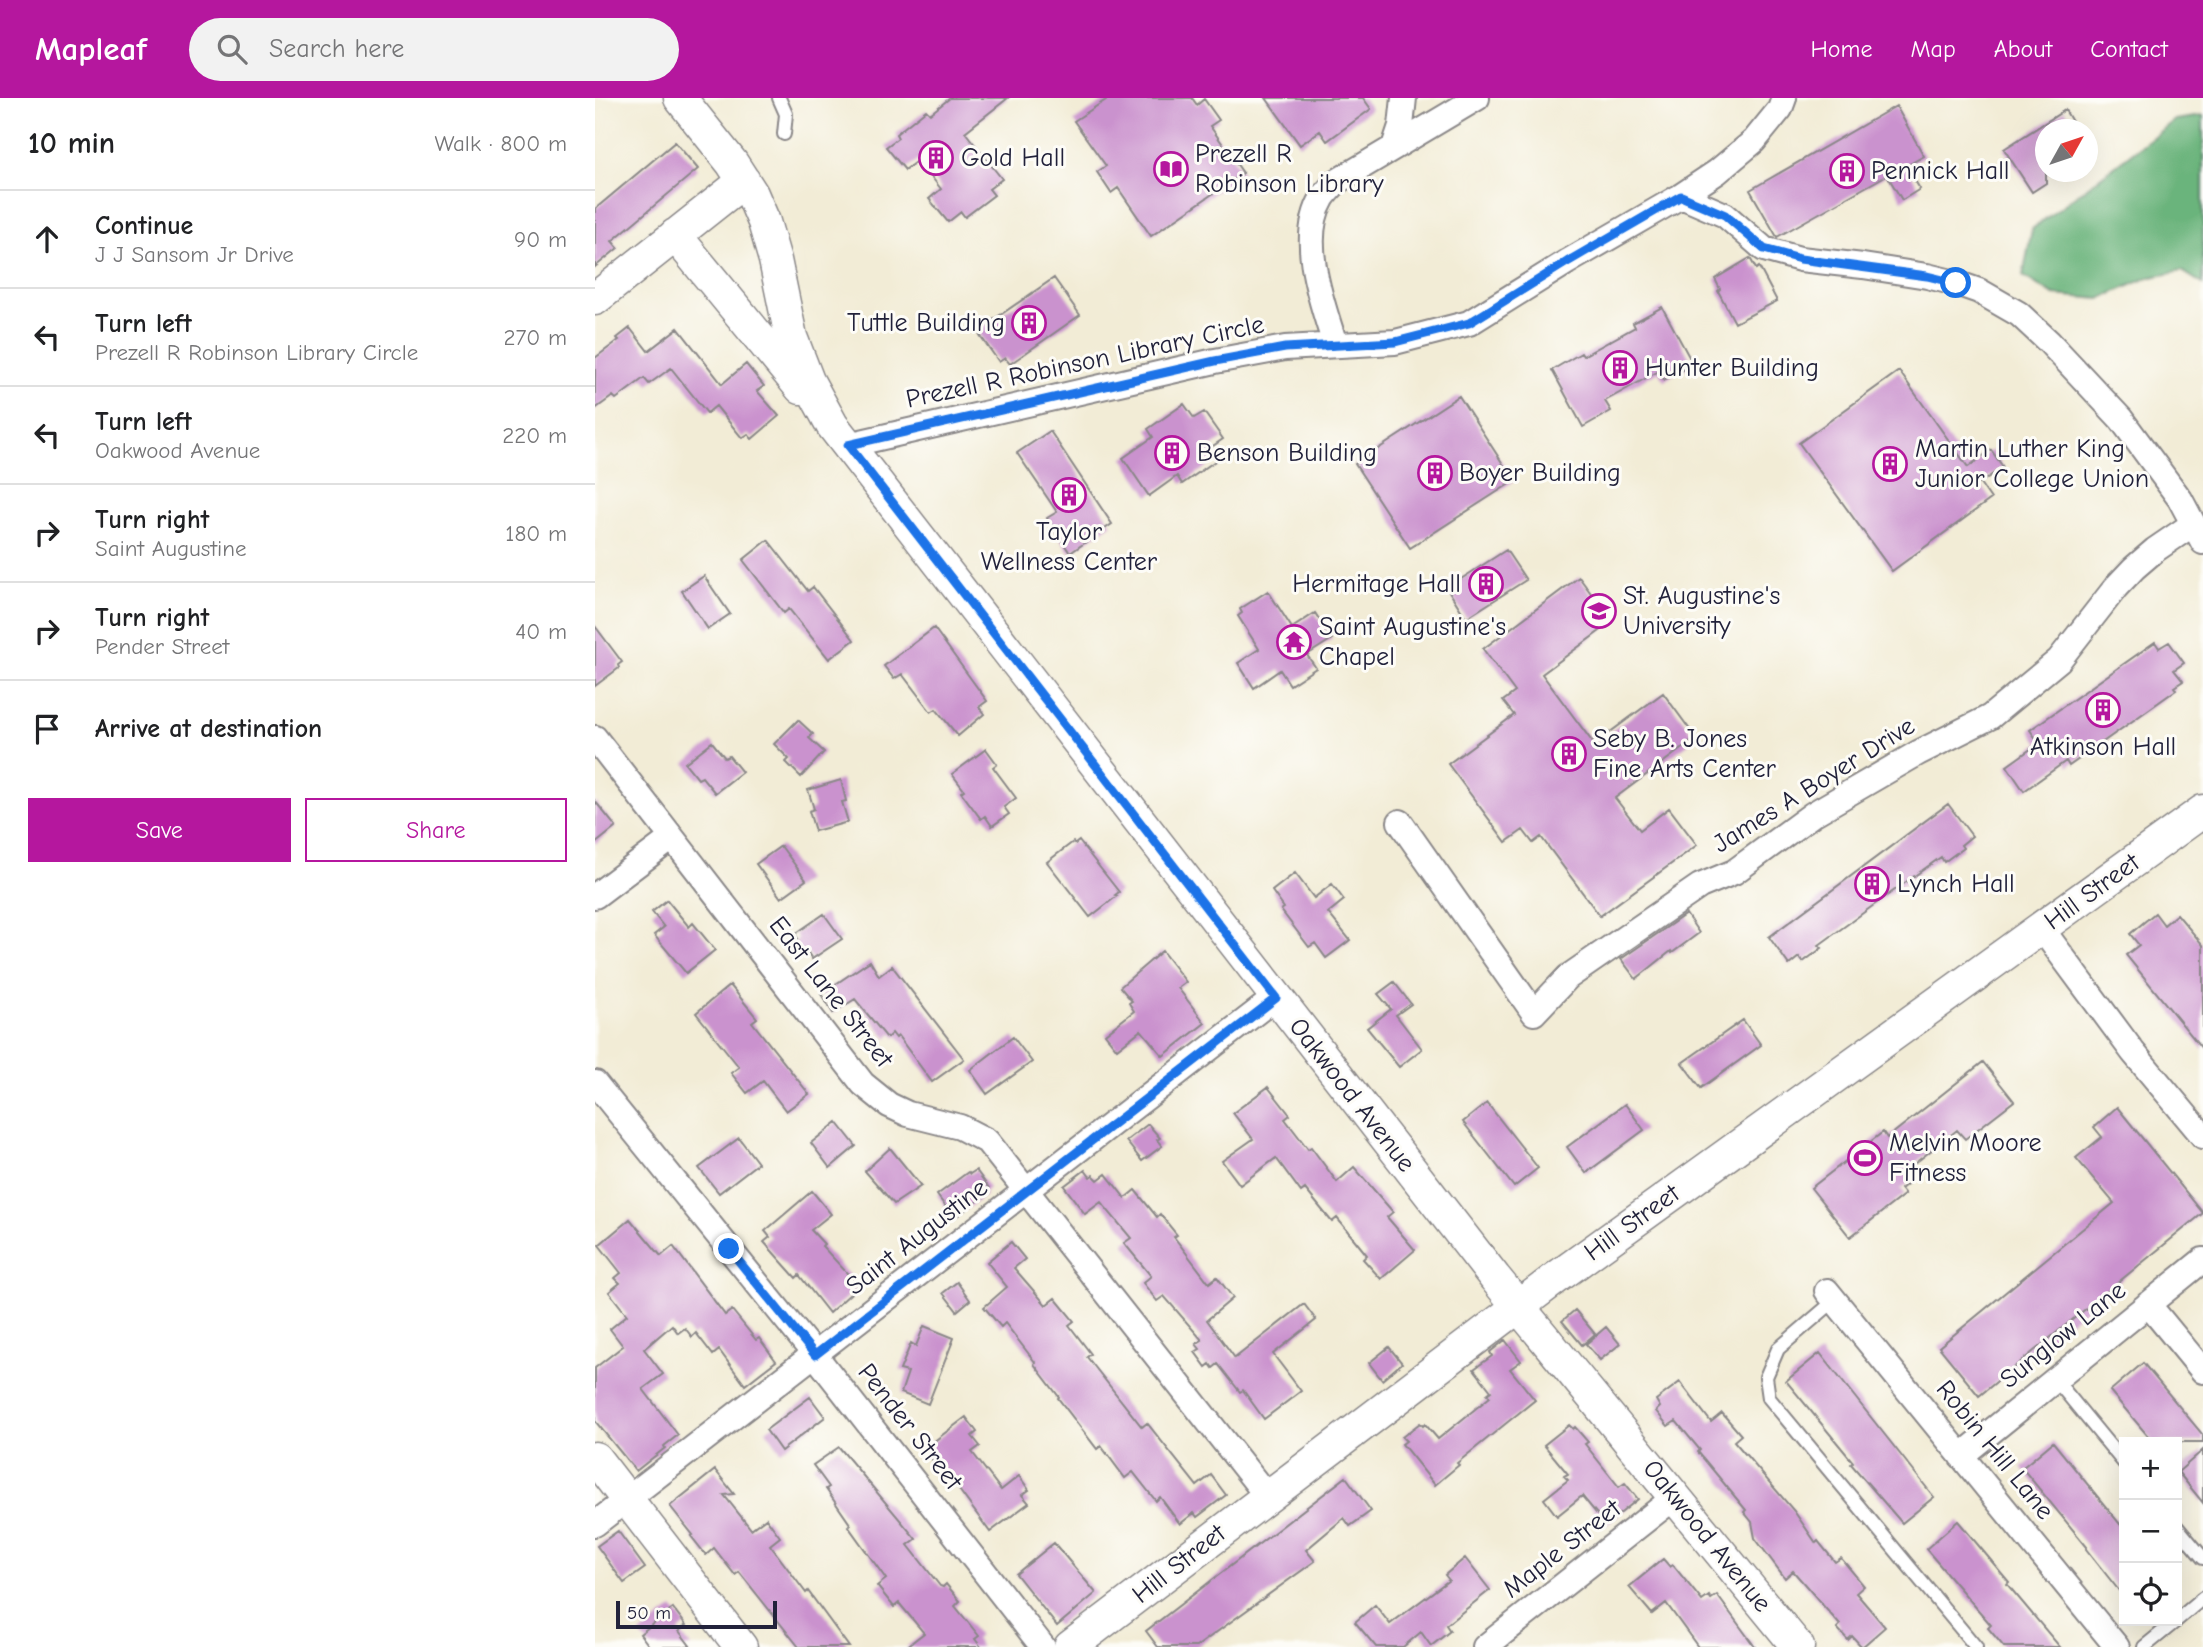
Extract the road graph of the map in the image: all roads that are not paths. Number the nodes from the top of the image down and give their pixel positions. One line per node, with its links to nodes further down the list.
1 (680, 98): 10 (street, Oakwood Avenue)
2 (779, 98): 7 (lane)
3 (1404, 98): 8 (street)
4 (1441, 98): 6 (street)
5 (1784, 98): 9 (street, Prezell R Robinson Library Circle)
6 (1471, 101): 8 (street)
7 (784, 134)
8 (1394, 147): 15 (street)
9 (1717, 172): 11 (street, Prezell R Robinson Library Circle); 12 (street)
10 (744, 181): 13 (street); 16 (street, Oakwood Avenue)
11 (1681, 196): 12 (street); 15 (street, Prezell R Robinson Library Circle)
12 (1725, 215): 17 (street)
13 (675, 235): 14 (street); 16 (street)
14 (595, 299)
15 (1335, 344): 16 (street, Prezell R Robinson Library Circle)
16 (840, 435): 24 (street, Oakwood Avenue)
17 (2198, 533): 20 (street, James A Boyer Drive)
18 (595, 738): 21 (street, East Lane Street)
19 (2203, 811): 23 (street, Hill Street)
20 (1400, 822)
21 (673, 838): 22 (street); 27 (street, East Lane Street)
22 (595, 896)
23 (2042, 929): 26 (street); 31 (street, Hill Street)
24 (1276, 998): 27 (street, Saint Augustine); 31 (street, Oakwood Avenue)
25 (595, 1083): 32 (street, Pender Street)
26 (2203, 1136)
27 (1026, 1189): 32 (street, Saint Augustine); 38 (street, East Lane Street)
28 (2203, 1260): 30 (street, Sunglow Lane)
29 (1831, 1296): 35 (street, Robin Hill Lane); 52 (lane)
30 (2148, 1304): 33 (street); 34 (street, Sunglow Lane)
31 (1518, 1307): 38 (street, Hill Street); 39 (street, Oakwood Avenue)
32 (815, 1355): 40 (street, Saint Augustine); 48 (street, Pender Street)
33 (2203, 1371)
34 (2055, 1379): 35 (street, Sunglow Lane); 36 (lane)
35 (1961, 1456): 53 (street, Robin Hill Lane)
36 (2119, 1457)
37 (595, 1458): 40 (street)
38 (1267, 1496): 49 (street, Hill Street)
39 (1675, 1497): 50 (street, Maple Street); 51 (street, Oakwood Avenue)
40 (627, 1499): 41 (street, Saint Augustine); 47 (street)
41 (595, 1524)
42 (2182, 1533): 43 (lane)
43 (2203, 1558)
44 (2203, 1598): 45 (lane)
45 (2182, 1615)
46 (2169, 1626): 54 (lane)
47 (741, 1647)
48 (1043, 1647)
49 (1070, 1647)
50 (1485, 1647)
51 (1798, 1647)
52 (1976, 1647)
53 (2117, 1647)
54 (2144, 1647)

